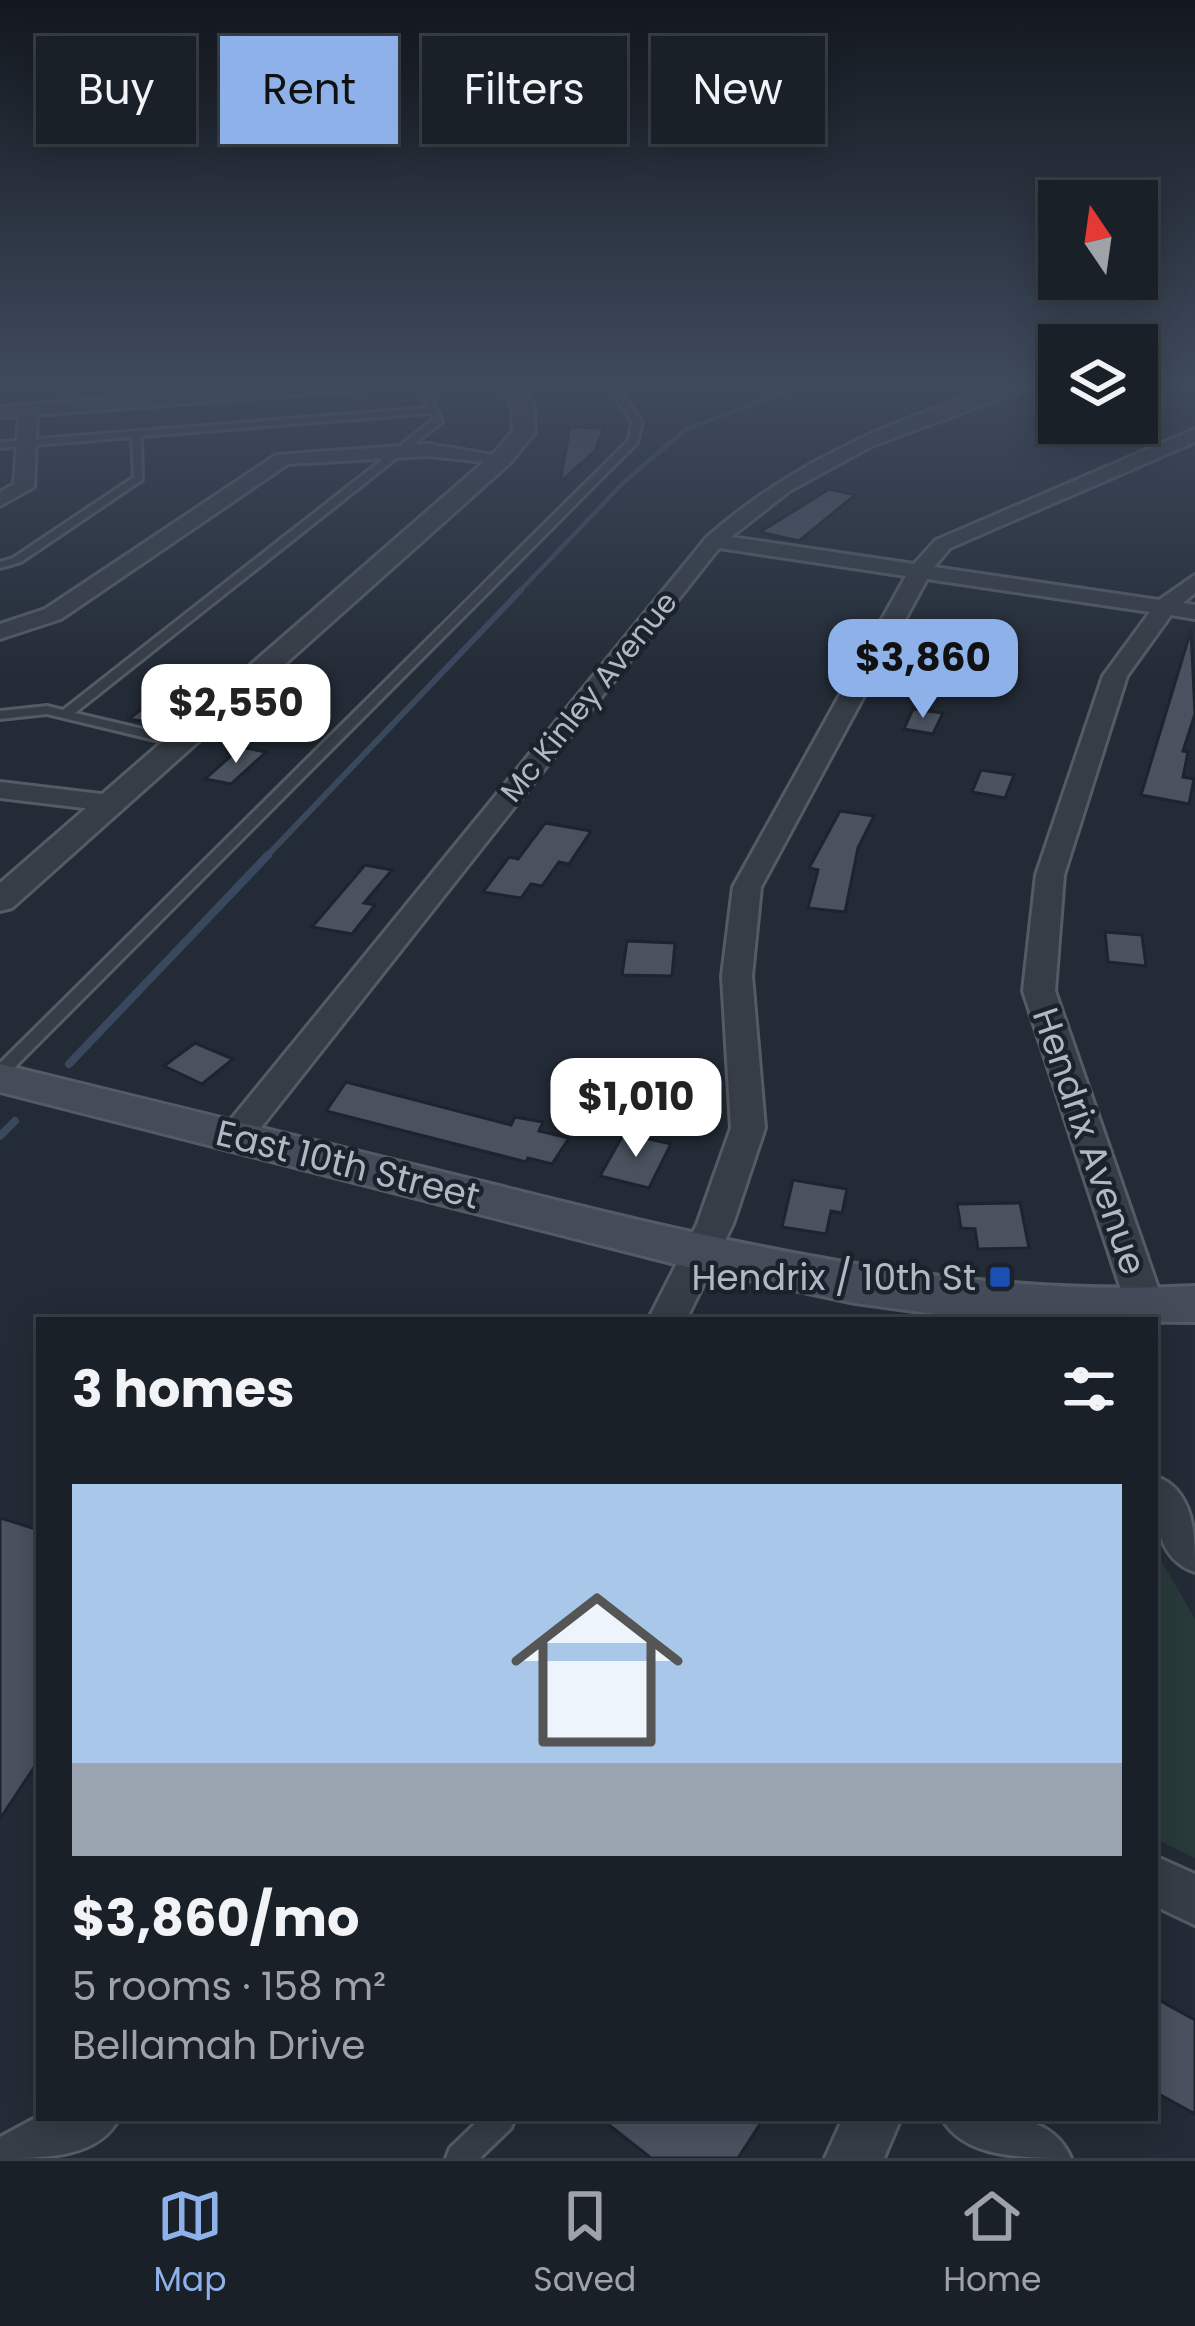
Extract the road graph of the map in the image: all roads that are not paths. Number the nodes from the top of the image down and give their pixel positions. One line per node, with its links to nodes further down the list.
1 (24, 483): 9 (street)
2 (132, 483): 11 (lane)
3 (248, 483): 15 (street)
4 (361, 483): 17 (lane)
5 (474, 483): 18 (street)
6 (592, 483): 22 (lane)
7 (796, 483): 10 (street, Mc Kinley Avenue)
8 (1085, 483): 12 (street)
9 (0, 500)
10 (714, 541): 12 (street); 23 (street, Mc Kinley Avenue)
11 (0, 565)
12 (921, 569): 14 (street); 24 (street)
13 (1195, 581): 14 (street, Hendrix Avenue)
14 (1181, 609): 26 (street, Hendrix Avenue)
15 (0, 632)
16 (0, 715): 17 (lane)
17 (65, 715): 18 (lane)
18 (180, 742): 20 (street)
19 (0, 790): 20 (street)
20 (110, 803): 21 (street)
21 (0, 901)
22 (0, 1075): 23 (main road, East 10th Street)
23 (236, 1136): 24 (main road, East 10th Street)
24 (700, 1253): 26 (main road, East 10th Street); 27 (street)
25 (1195, 1304): 26 (main road, East 10th Street)
26 (1146, 1309)
27 (668, 1317)
28 (1158, 1498): 29 (street)
29 (1195, 1555)
30 (1158, 1882): 31 (street)
31 (1195, 1900)
32 (86, 2121): 36 (street)
33 (498, 2121): 37 (lane)
34 (872, 2121): 38 (street)
35 (975, 2121): 39 (street)
36 (18, 2158)
37 (460, 2158)
38 (854, 2158)
39 (1042, 2158)

